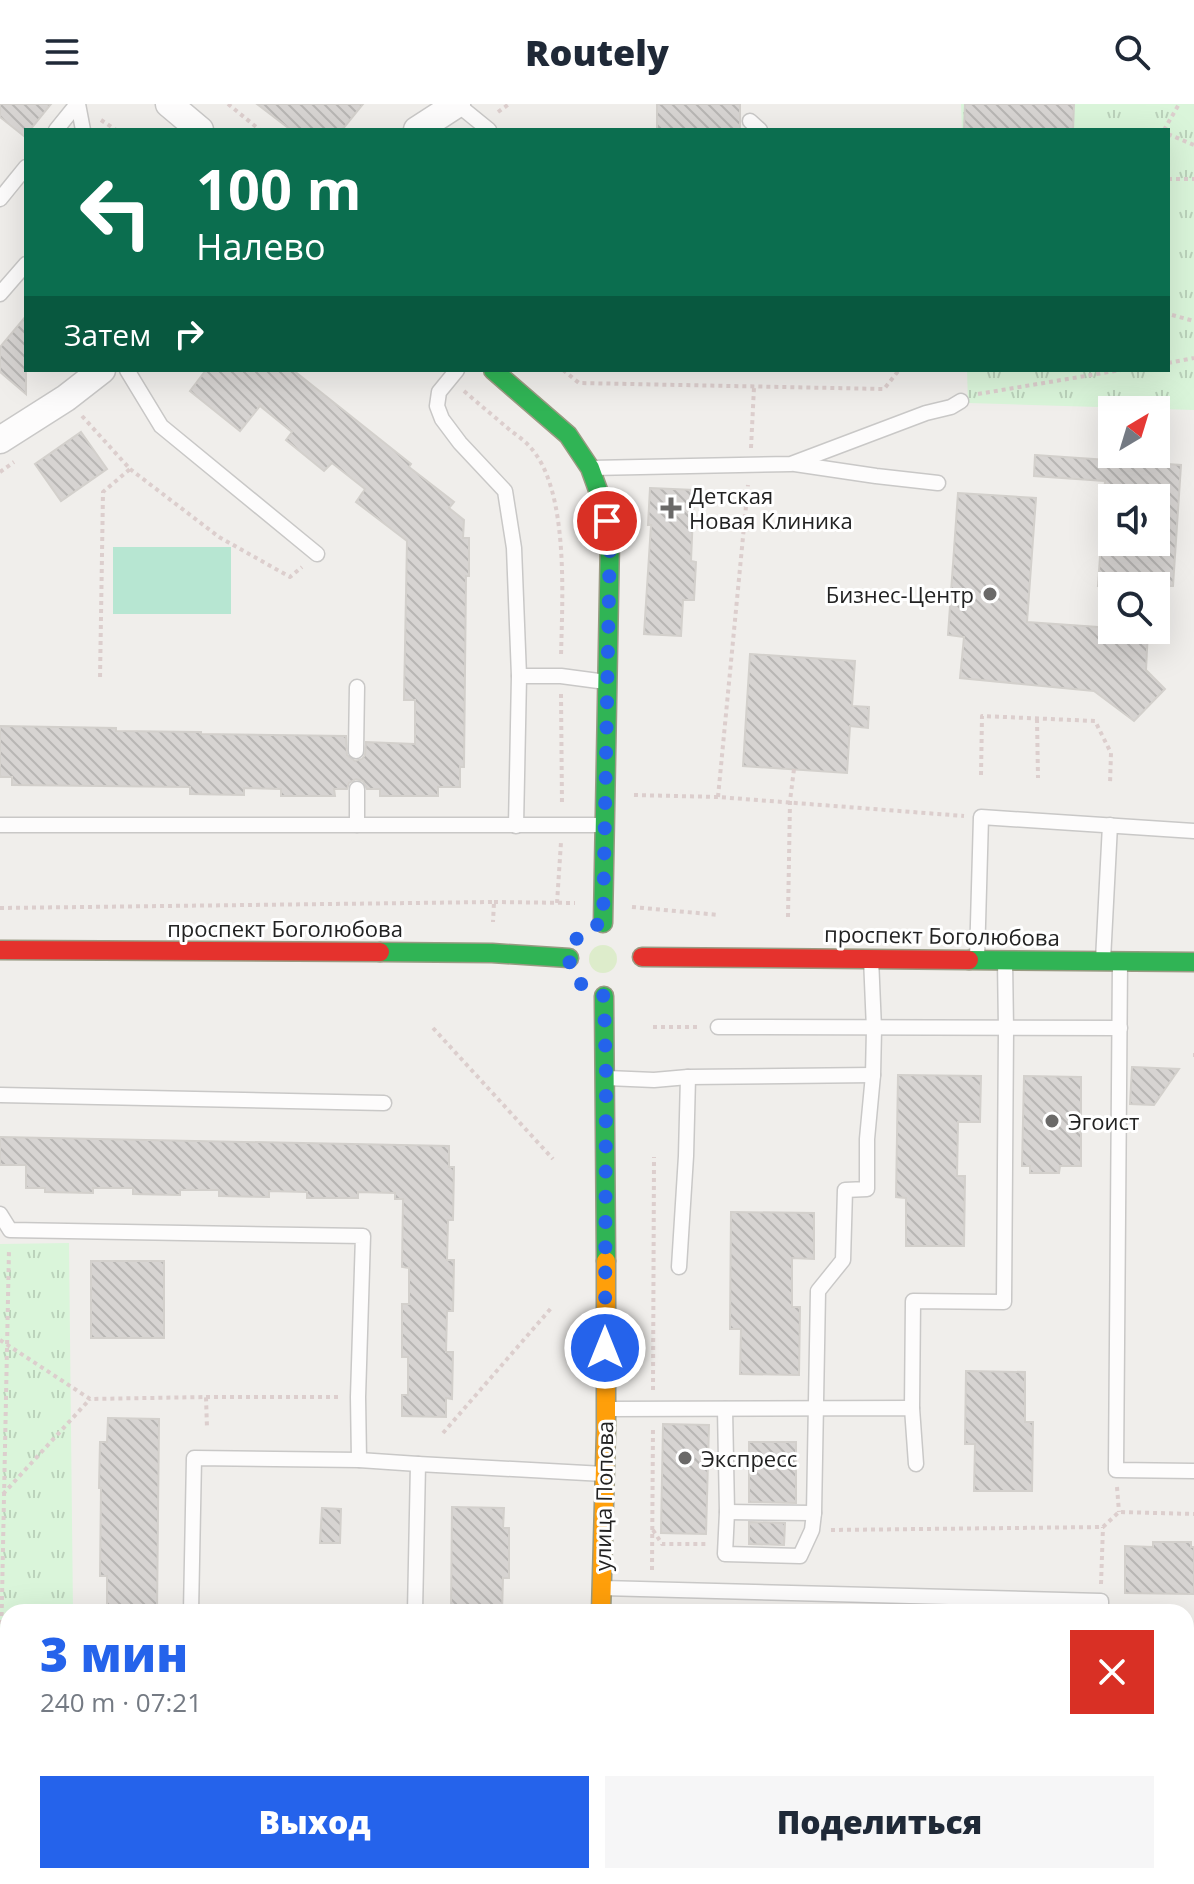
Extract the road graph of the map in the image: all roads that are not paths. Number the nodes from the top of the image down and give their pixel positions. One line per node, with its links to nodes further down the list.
1 (77, 104): 4 (lane); 5 (lane)
2 (169, 104): 6 (street)
3 (457, 104): 7 (street); 8 (lane)
4 (58, 128)
5 (83, 128)
6 (198, 128)
7 (420, 128)
8 (487, 128)
9 (24, 169): 10 (lane)
10 (0, 199)
11 (24, 266): 12 (lane)
12 (0, 294)
13 (99, 372): 18 (street)
14 (128, 372): 22 (lane)
15 (495, 372): 20 (street)
16 (454, 375): 23 (lane)
17 (961, 401): 19 (lane)
18 (0, 440)
19 (791, 464): 20 (lane); 21 (lane)
20 (590, 468): 24 (street)
21 (938, 483)
22 (317, 554)
23 (519, 676): 24 (lane); 32 (lane)
24 (608, 682): 30 (street)
25 (357, 687): 26 (lane)
26 (356, 751)
27 (357, 789): 29 (lane)
28 (0, 825): 29 (lane)
29 (357, 825): 32 (lane)
30 (605, 825): 32 (lane); 34 (street)
31 (1110, 825): 33 (lane); 39 (lane); 41 (lane)
32 (516, 826)
33 (1194, 831)
34 (603, 924)
35 (0, 950): 36 (street, проспект Боголюбова)
36 (571, 958)
37 (640, 958): 38 (street, проспект Боголюбова)
38 (871, 958): 39 (street, проспект Боголюбова); 46 (lane)
39 (977, 959): 40 (street, проспект Боголюбова)
40 (1005, 960): 41 (street, проспект Боголюбова); 47 (lane)
41 (1112, 960): 42 (street, проспект Боголюбова); 45 (lane)
42 (1194, 962)
43 (605, 994): 50 (street, улица Попова)
44 (718, 1027): 46 (lane)
45 (1120, 1028): 47 (lane); 62 (lane)
46 (874, 1029): 47 (lane); 48 (lane)
47 (1006, 1029): 56 (lane)
48 (873, 1075): 49 (lane); 58 (lane)
49 (688, 1077): 50 (lane); 54 (lane)
50 (606, 1078): 55 (street, улица Попова)
51 (0, 1095): 52 (lane)
52 (384, 1103)
53 (0, 1214): 59 (lane)
54 (679, 1267)
55 (605, 1408): 57 (lane); 63 (street, улица Попова)
56 (912, 1408): 58 (lane); 61 (lane)
57 (725, 1409): 58 (lane); 64 (lane)
58 (817, 1409): 65 (lane)
59 (359, 1460): 60 (lane); 67 (lane)
60 (418, 1464): 63 (lane); 68 (lane)
61 (916, 1464)
62 (1194, 1471)
63 (604, 1474): 66 (street, улица Попова)
64 (727, 1512): 65 (lane); 65 (lane)
65 (814, 1513)
66 (602, 1588): 69 (street, улица Попова); 70 (lane)
67 (191, 1604)
68 (415, 1604)
69 (601, 1604)
70 (1045, 1604)

